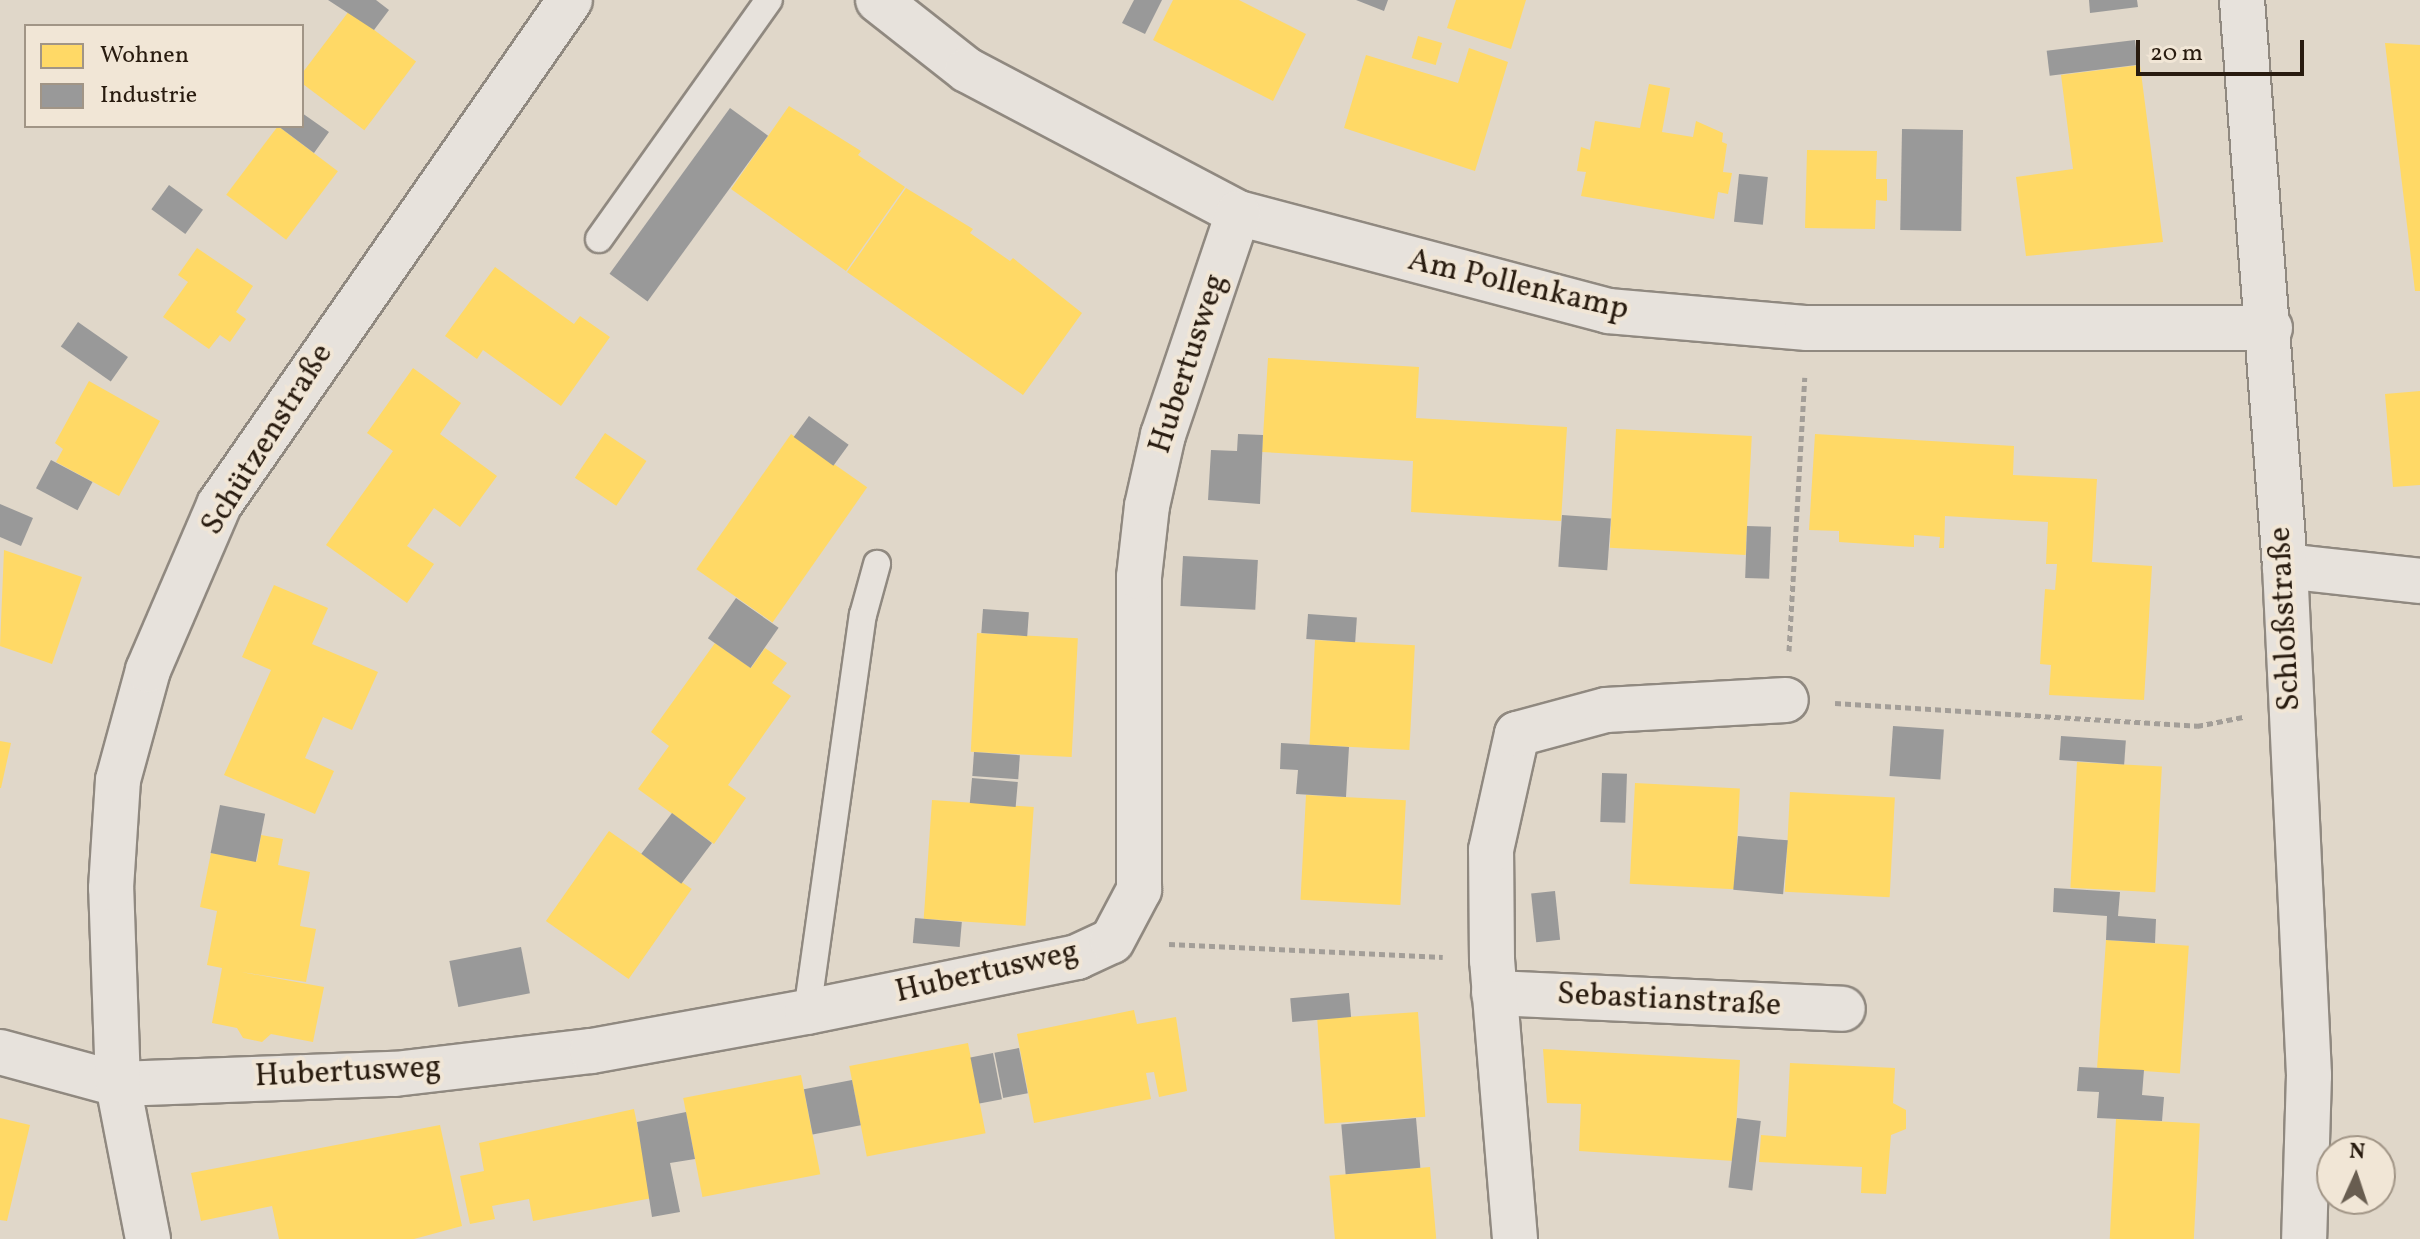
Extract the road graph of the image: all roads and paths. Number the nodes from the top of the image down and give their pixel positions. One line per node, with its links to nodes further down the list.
1 (570, 0): 19 (street, Schützenstraße)
2 (769, 0): 6 (lane)
3 (878, 0): 5 (street, Am Pollenkamp)
4 (2242, 0): 8 (street, Schloßstraße)
5 (1238, 213): 7 (street, Am Pollenkamp); 14 (street, Hubertusweg)
6 (599, 239)
7 (1807, 328): 8 (street, Am Pollenkamp); 12 (path)
8 (2270, 328): 10 (street, Schloßstraße)
9 (877, 564): 17 (lane)
10 (2285, 566): 11 (street); 13 (street, Schloßstraße)
11 (2420, 581)
12 (1786, 700): 13 (path); 15 (street)
13 (2291, 708): 22 (street, Schloßstraße)
14 (1112, 941): 15 (path); 17 (street, Hubertusweg)
15 (1493, 976): 16 (street, Sebastianstraße); 21 (street)
16 (1843, 1009)
17 (807, 1012): 19 (street, Hubertusweg)
18 (0, 1052): 19 (street)
19 (118, 1084): 20 (street, Schützenstraße)
20 (148, 1239)
21 (1515, 1239)
22 (2304, 1239)

